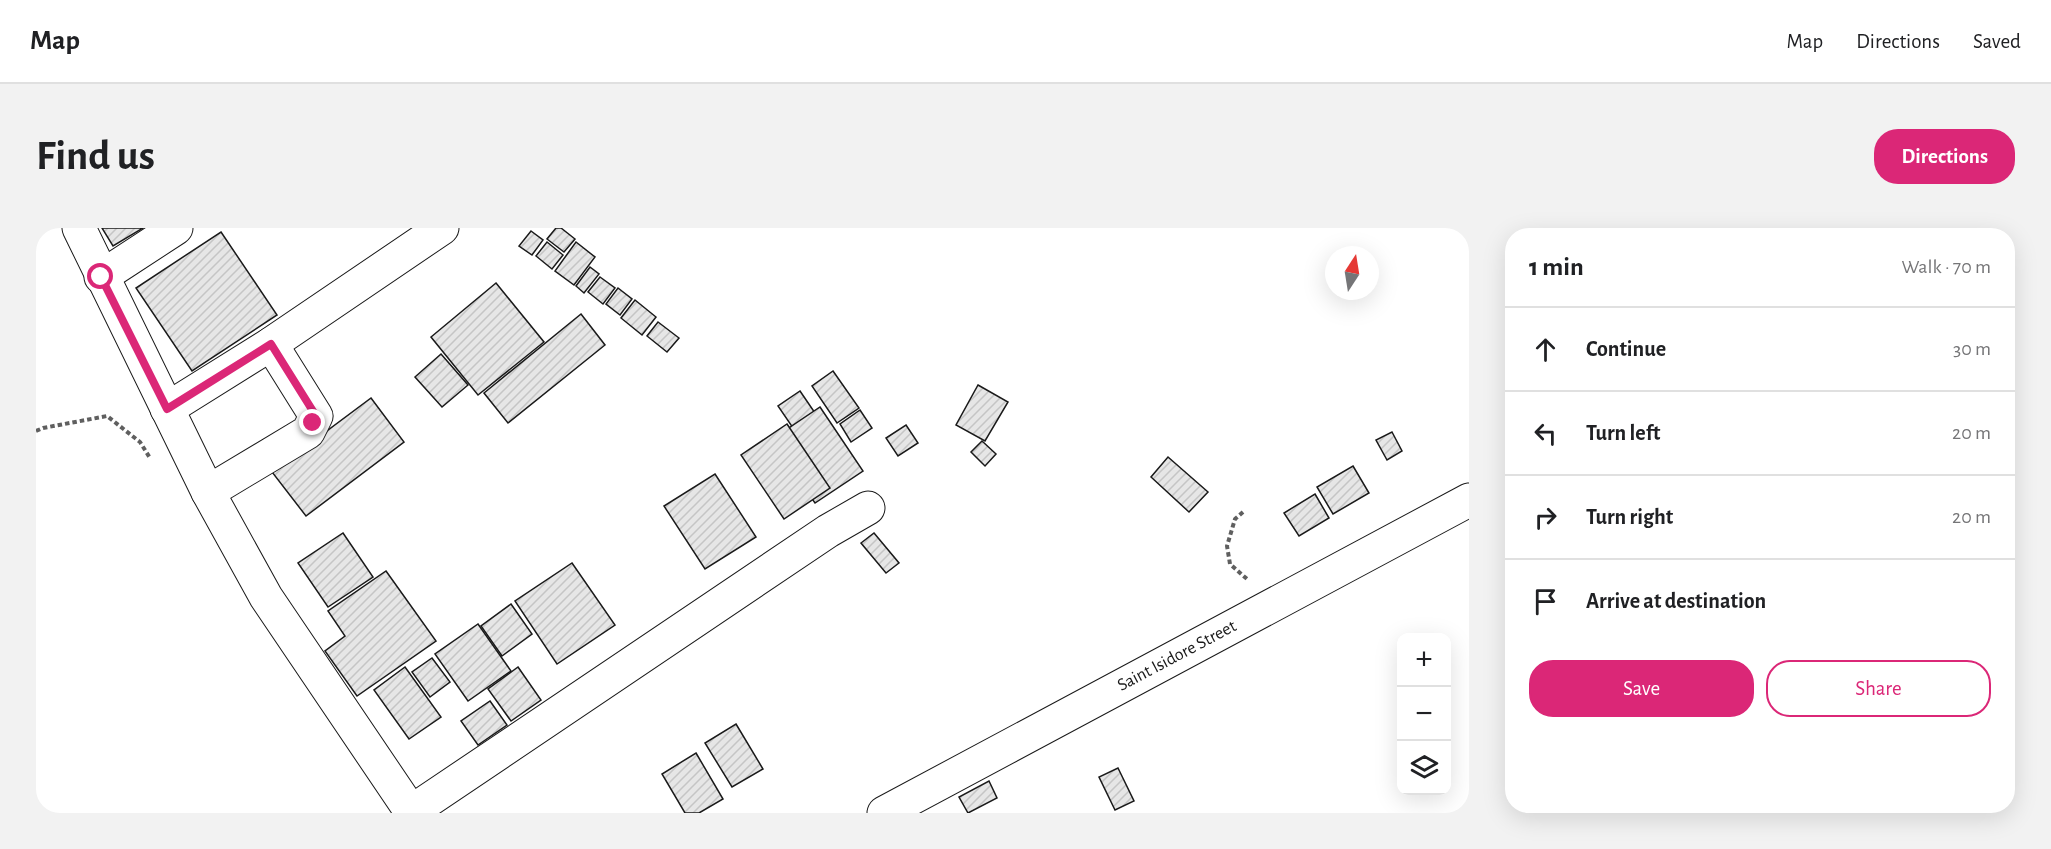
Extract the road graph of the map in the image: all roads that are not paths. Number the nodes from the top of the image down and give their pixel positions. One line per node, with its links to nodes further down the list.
1 (79, 228): 4 (street)
2 (176, 228): 4 (street)
3 (442, 228): 5 (street)
4 (101, 277): 6 (street)
5 (271, 344): 6 (street); 7 (street)
6 (167, 409): 7 (street)
7 (208, 492): 10 (street)
8 (1469, 501): 11 (street, Saint Isidore Street)
9 (868, 508): 10 (street)
10 (412, 812)
11 (884, 813)

